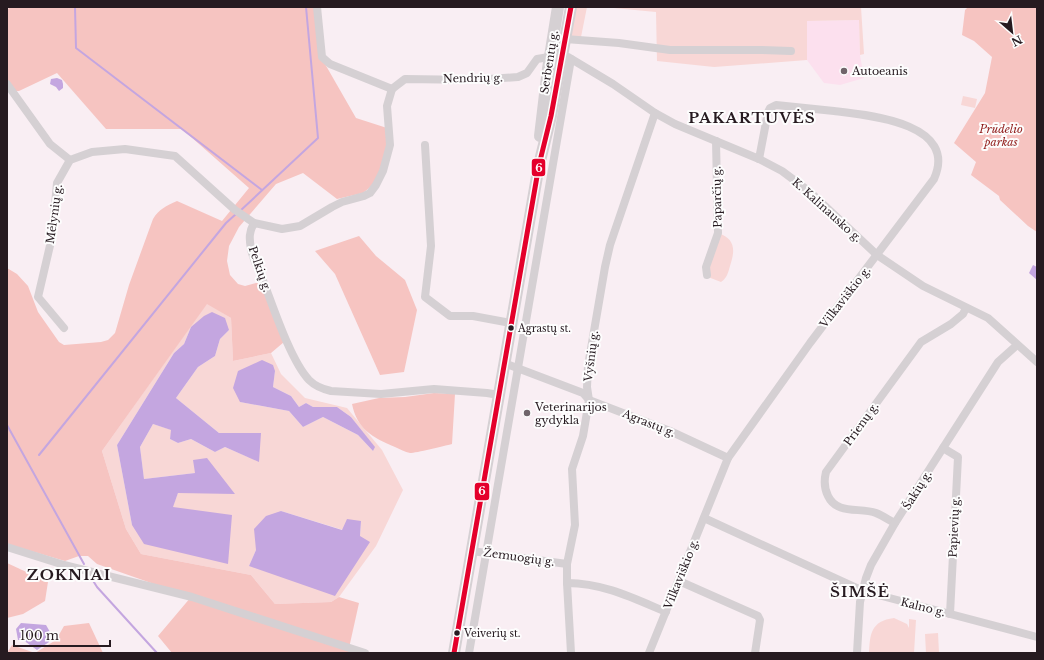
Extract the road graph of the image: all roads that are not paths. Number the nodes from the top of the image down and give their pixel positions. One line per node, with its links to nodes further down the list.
1 (317, 7): 9 (street)
2 (558, 7): 7 (main road, Serbentų g.)
3 (571, 7): 4 (main road, Serbentų g.)
4 (565, 39): 5 (street); 6 (main road, Serbentų g.)
5 (791, 51)
6 (567, 56): 10 (street, K. Kalinausko g.); 15 (main road, Serbentų g.); 25 (street)
7 (549, 57): 9 (street, Nendrių g.); 15 (main road, Serbentų g.)
8 (7, 84): 14 (street)
9 (392, 89): 16 (street)
10 (655, 113): 11 (street, K. Kalinausko g.); 27 (street, Vyšnių g.)
11 (716, 142): 13 (street, K. Kalinausko g.); 18 (street, Paparčių g.)
12 (425, 145): 20 (street)
13 (759, 159): 17 (street, K. Kalinausko g.); 17 (street, Vilkaviškio g.)
14 (70, 160): 16 (street); 21 (street, Mėlynių g.)
15 (538, 165): 20 (main road, Serbentų g.)
16 (254, 223): 26 (street, Pelkių g.)
17 (877, 255): 19 (street, K. Kalinausko g.); 29 (street, Vilkaviškio g.)
18 (707, 275)
19 (966, 308): 22 (street, K. Kalinausko g.); 31 (street, Prienų g.)
20 (511, 323): 24 (main road, Serbentų g.)
21 (64, 328)
22 (1017, 345): 23 (street, K. Kalinausko g.); 28 (street, Šakių g.)
23 (1037, 362)
24 (504, 363): 25 (street, Agrastų g.); 26 (main road, Serbentų g.)
25 (518, 368): 27 (street, Agrastų g.); 34 (street)
26 (499, 395): 33 (main road, Serbentų g.)
27 (589, 400): 29 (street, Agrastų g.); 35 (street, Vyšnių g.)
28 (943, 448): 31 (street, Šakių g.); 40 (street, Papievių g.)
29 (728, 458): 30 (street, Vilkaviškio g.)
30 (704, 518): 36 (street, Vilkaviškio g.); 38 (street, Kalno g.)
31 (896, 523): 38 (street, Šakių g.)
32 (7, 547): 42 (street)
33 (472, 551): 34 (street, Žemuogių g.); 43 (main road, Serbentų g.)
34 (486, 553): 35 (street, Žemuogių g.); 44 (street)
35 (567, 564): 37 (street, Vyšnių g.)
36 (679, 581): 39 (street, Vilkaviškio g.); 47 (street)
37 (567, 583): 39 (street); 45 (street, Vyšnių g.)
38 (863, 590): 40 (street, Kalno g.); 48 (street, Šakių g.)
39 (666, 612): 46 (street, Vilkaviškio g.)
40 (950, 614): 41 (street, Kalno g.)
41 (1037, 637)
42 (365, 653)
43 (454, 653)
44 (469, 653)
45 (571, 653)
46 (649, 653)
47 (755, 653)
48 (857, 653)

